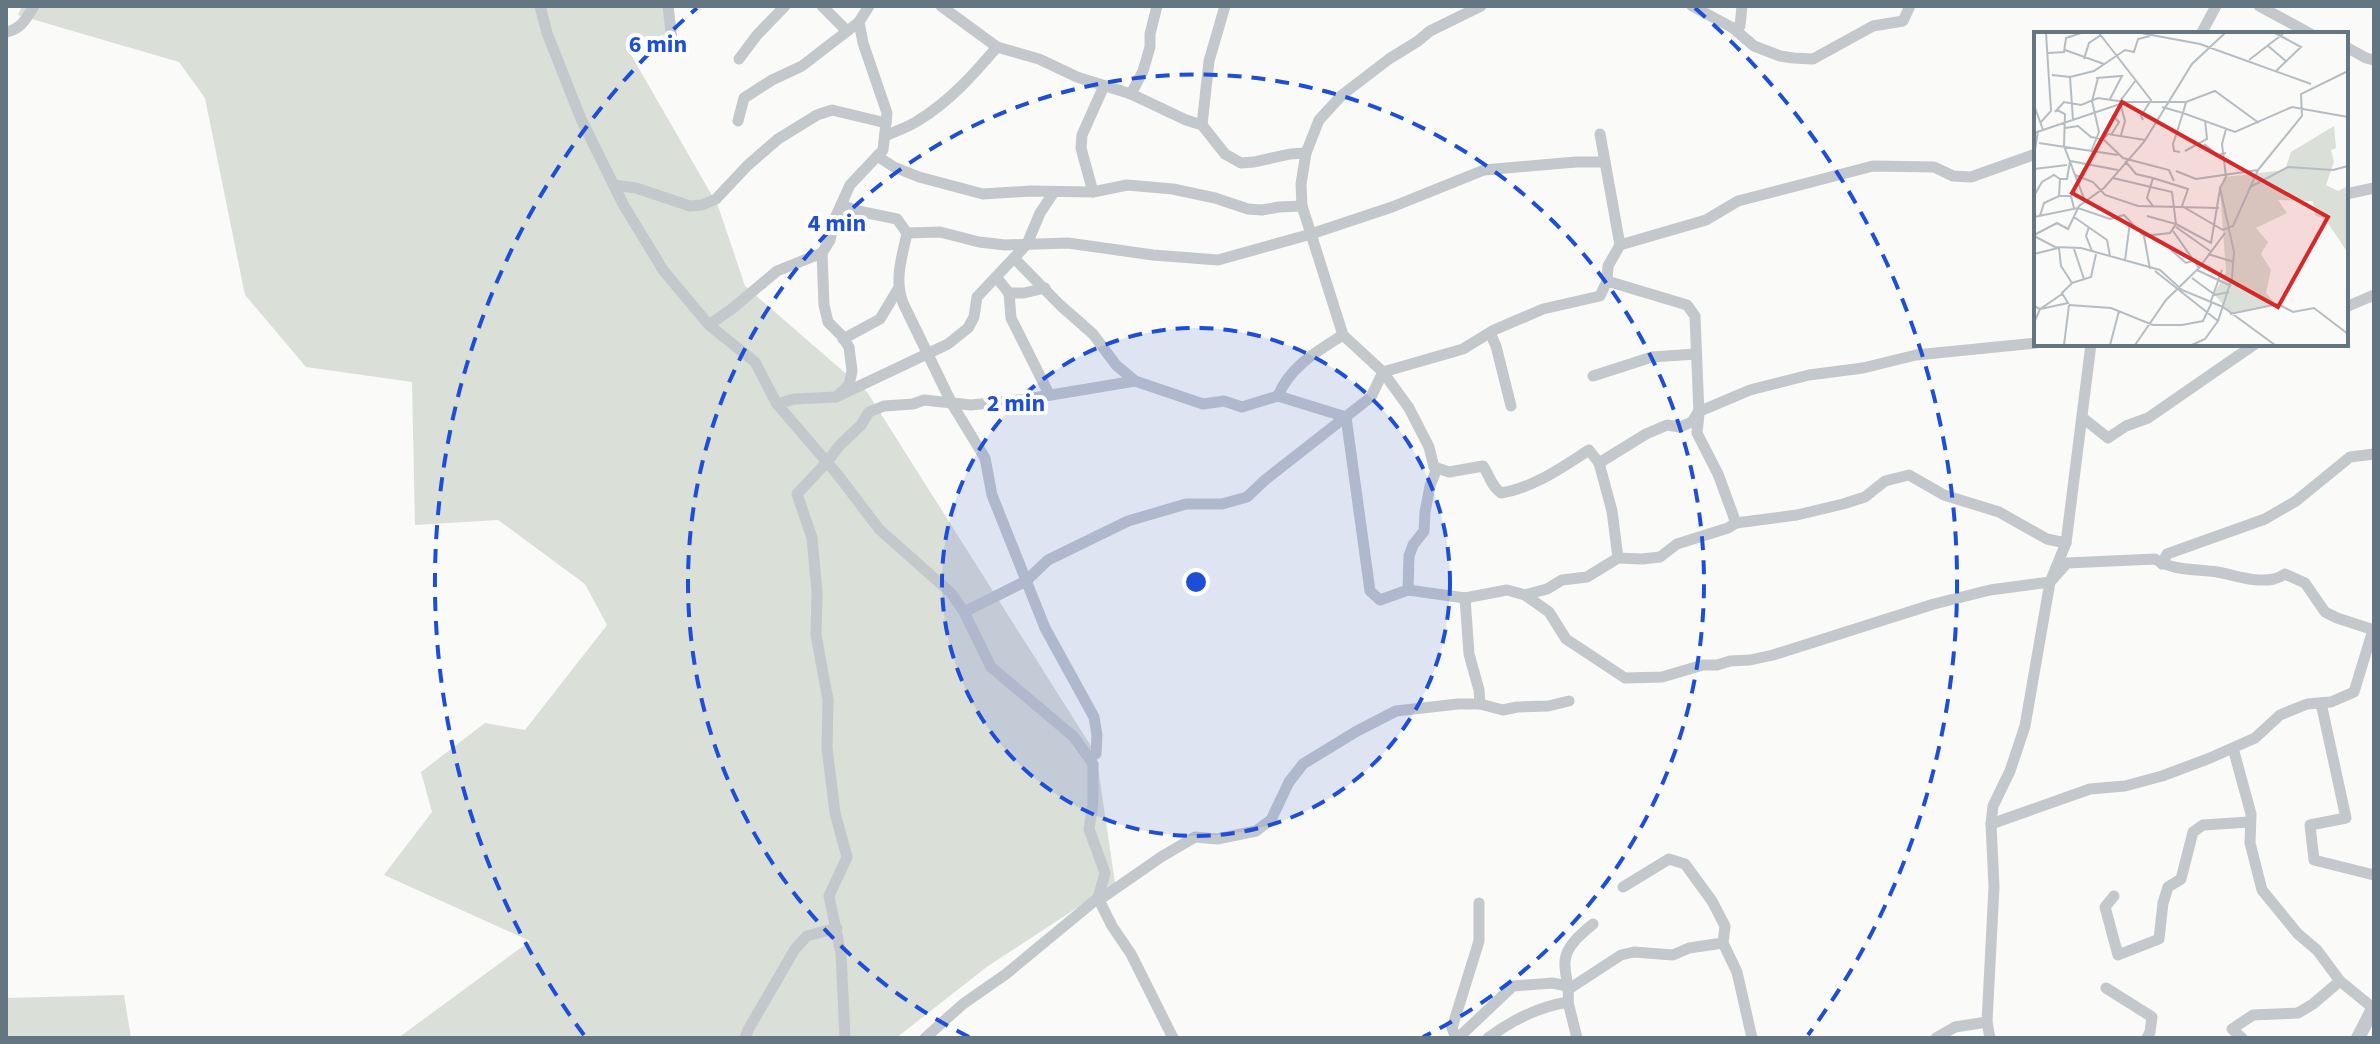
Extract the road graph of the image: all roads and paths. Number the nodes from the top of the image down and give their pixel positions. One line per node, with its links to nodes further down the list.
1 (34, 6): 20 (street)
2 (540, 6): 39 (street)
3 (668, 6): 25 (street)
4 (785, 6): 27 (street)
5 (822, 6): 19 (street)
6 (869, 6): 17 (street)
7 (964, 6): 16 (street)
8 (1157, 6): 29 (street)
9 (1225, 6): 32 (street)
10 (1481, 6): 35 (street)
11 (1692, 6): 18 (street)
12 (1742, 6): 18 (street)
13 (1910, 6): 18 (street)
14 (2216, 6): 21 (street)
15 (2259, 6): 22 (street)
16 (949, 10): 23 (street)
17 (859, 22): 19 (street); 31 (street)
18 (1733, 28)
19 (847, 31): 30 (street)
20 (6, 32)
21 (2202, 32)
22 (2307, 32)
23 (997, 47): 28 (street); 34 (street)
24 (2348, 48): 26 (street)
25 (673, 49)
26 (2374, 57)
27 (739, 59)
28 (1104, 86): 29 (street); 42 (street)
29 (1131, 94): 32 (street)
30 (738, 121)
31 (886, 123): 34 (street); 39 (street)
32 (1202, 125): 35 (street)
33 (1600, 134): 38 (street)
34 (885, 136): 37 (street)
35 (1306, 153): 45 (street)
36 (2034, 155): 49 (street)
37 (877, 156): 41 (street); 44 (street)
38 (1605, 162): 47 (street); 49 (street)
39 (614, 185): 59 (street)
40 (2374, 188): 43 (street)
41 (1054, 192): 42 (street); 48 (street)
42 (1093, 192): 45 (street)
43 (2348, 194)
44 (841, 205): 46 (street); 50 (street)
45 (1302, 206): 47 (street)
46 (907, 233): 48 (street); 55 (street)
47 (1311, 234): 48 (street); 61 (street)
48 (1027, 244): 51 (street)
49 (1620, 245): 53 (street)
50 (822, 253): 59 (street); 62 (street)
51 (1015, 259): 52 (street); 54 (street)
52 (996, 277): 56 (street); 66 (street)
53 (1607, 281): 60 (street); 67 (street)
54 (1045, 288): 56 (street); 70 (street)
55 (898, 289): 62 (street); 66 (street)
56 (1009, 293): 71 (street)
57 (2374, 295): 58 (street)
58 (2348, 306)
59 (709, 325): 74 (street)
60 (1490, 333): 68 (street); 76 (street)
61 (1343, 335): 68 (street); 72 (street)
62 (843, 339): 73 (street)
63 (2034, 343): 77 (street)
64 (2091, 346): 79 (street)
65 (2252, 346): 79 (street)
66 (928, 351): 73 (street); 75 (street)
67 (1696, 354): 69 (street); 77 (street)
68 (1383, 372): 78 (street); 83 (street)
69 (1593, 376)
70 (1135, 381): 71 (street); 72 (street)
71 (1049, 394): 75 (street)
72 (1278, 396): 78 (street)
73 (836, 397): 74 (street)
74 (777, 404): 81 (street)
75 (952, 404): 81 (street); 88 (street)
76 (1511, 406)
77 (1698, 412): 82 (street); 84 (street)
78 (1346, 417): 88 (street); 90 (street)
79 (2083, 418): 85 (street)
80 (2374, 454): 87 (street)
81 (827, 462): 93 (street); 108 (street)
82 (1599, 463): 83 (street); 86 (street)
83 (1437, 468): 90 (street)
84 (1736, 523): 85 (street); 86 (street)
85 (2066, 543): 89 (street)
86 (1618, 558): 91 (street)
87 (2162, 564): 89 (street); 94 (street)
88 (1026, 581): 93 (street); 99 (street)
89 (2050, 582): 91 (street); 101 (street)
90 (1408, 590): 92 (street)
91 (1525, 595): 92 (street)
92 (1465, 598): 97 (street)
93 (964, 612): 105 (street)
94 (2373, 630): 96 (street)
95 (1569, 701): 97 (street)
96 (2321, 703): 98 (street); 102 (street)
97 (1480, 704): 105 (street)
98 (2233, 748): 100 (street); 101 (street)
99 (1096, 754)
100 (2249, 822): 104 (street); 110 (street)
101 (1991, 824): 115 (street)
102 (2374, 875)
103 (1623, 887): 109 (street)
104 (2114, 896)
105 (1098, 898): 118 (street); 119 (street)
106 (1479, 903): 120 (street)
107 (1593, 924): 111 (street)
108 (837, 928): 116 (street); 117 (street)
109 (1723, 943): 111 (street); 123 (street)
110 (2340, 981): 114 (street); 127 (street)
111 (1569, 987): 113 (street); 120 (street)
112 (2106, 988): 126 (street)
113 (1568, 1002): 121 (street); 122 (street)
114 (2373, 1008): 128 (street)
115 (1987, 1022): 124 (street); 125 (street)
116 (745, 1038)
117 (845, 1038)
118 (925, 1038)
119 (1173, 1038)
120 (1457, 1038)
121 (1488, 1038)
122 (1577, 1038)
123 (1752, 1038)
124 (1936, 1038)
125 (1990, 1038)
126 (2147, 1038)
127 (2242, 1038)
128 (2358, 1038)

